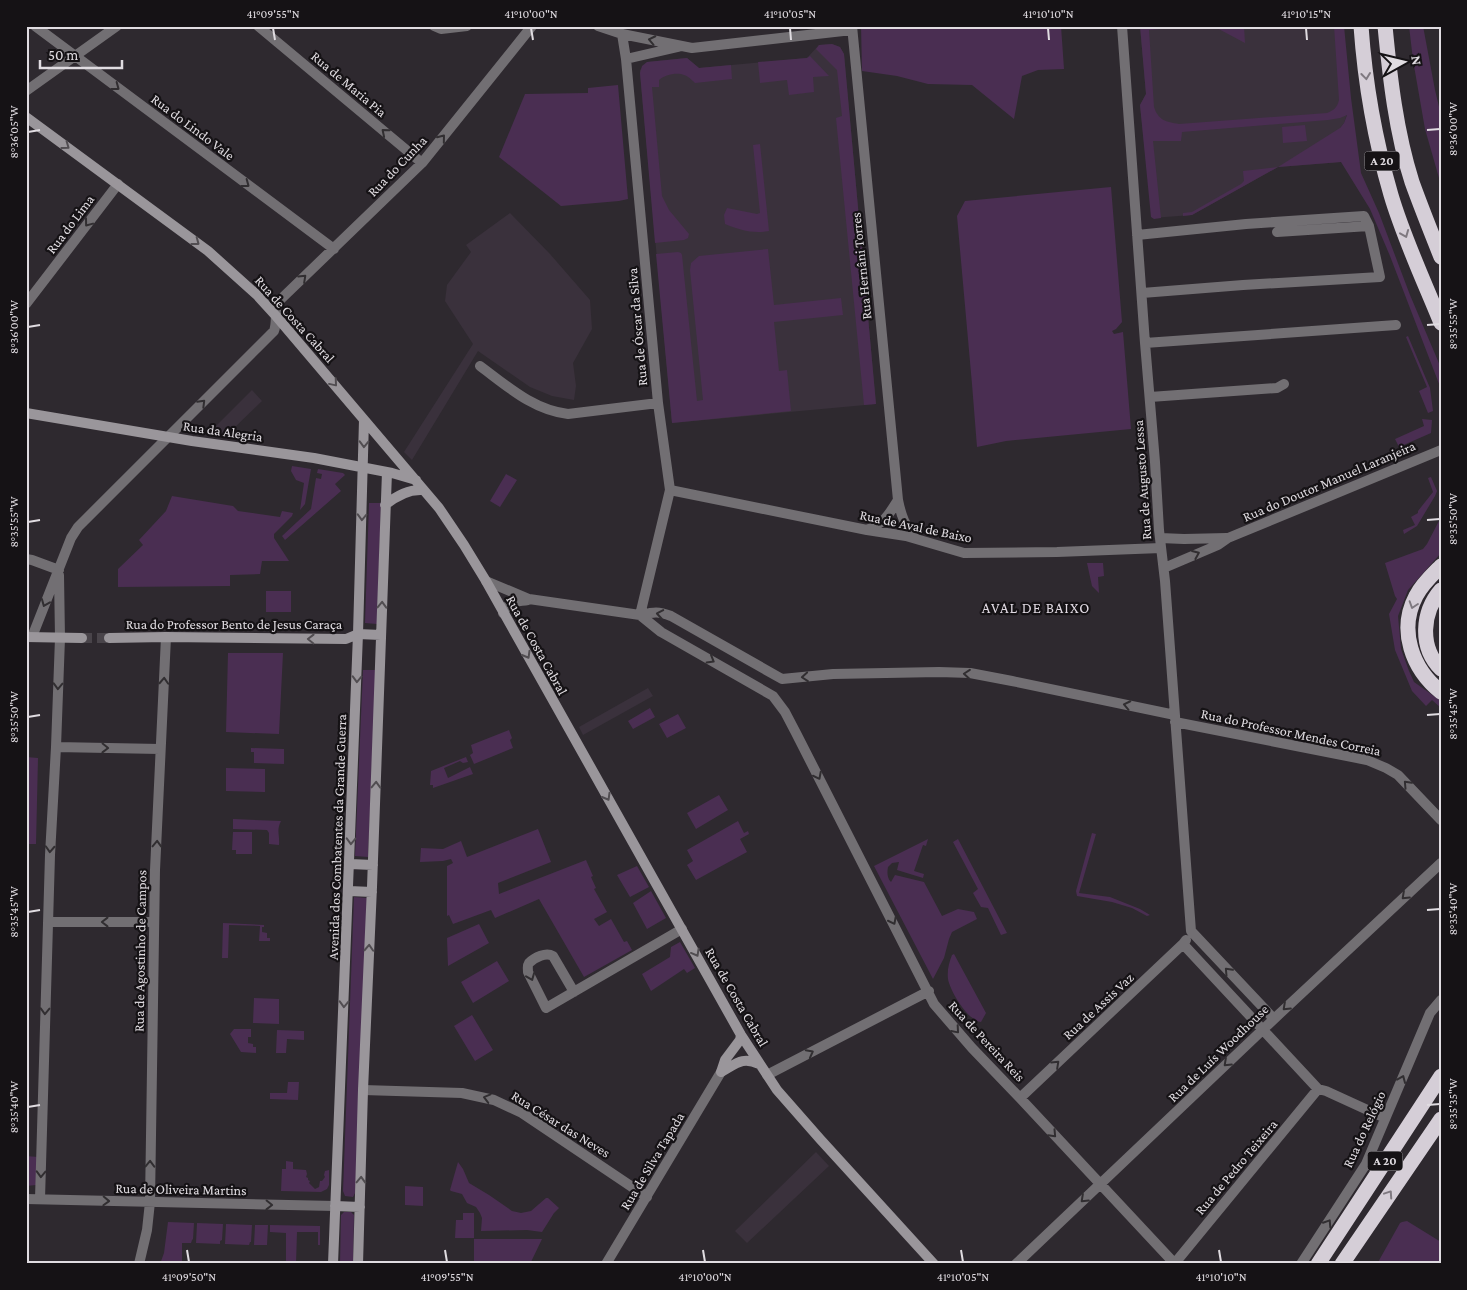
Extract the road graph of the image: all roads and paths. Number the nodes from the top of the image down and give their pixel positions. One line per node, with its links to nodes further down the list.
1 (35, 26): 14 (street, Rua do Lindo Vale)
2 (117, 26): 14 (street)
3 (258, 26): 18 (street, Rua de Maria Pia, one-way to 3)
4 (434, 26): 5 (street)
5 (467, 26)
6 (532, 26): 18 (street, Rua do Cunha, one-way to 6)
7 (598, 26): 12 (street)
8 (1122, 26): 22 (street, Rua de Augusto Lessa)
9 (1361, 26): 28 (highway, A 20, one-way to 28)
10 (1385, 26): 24 (highway, A 20)
11 (852, 28): 13 (street); 44 (street, Rua Hernâni Torres)
12 (622, 34): 13 (street, one-way to 12); 15 (street, Rua de Óscar da Silva)
13 (681, 46): 15 (street)
14 (76, 57): 16 (street); 23 (street, Rua do Lindo Vale, one-way to 23)
15 (626, 59): 34 (street, Rua de Óscar da Silva)
16 (26, 92)
17 (26, 117): 19 (main road, Rua de Costa Cabral, one-way to 19)
18 (422, 163): 23 (street, Rua do Cunha)
19 (118, 184): 26 (street, Rua do Lima, one-way to 26); 27 (main road, Rua de Costa Cabral, one-way to 27)
20 (1368, 226): 21 (street); 22 (street); 25 (street)
21 (1277, 232)
22 (1137, 235): 25 (street, Rua de Augusto Lessa)
23 (334, 250): 27 (street, Rua do Cunha, one-way to 23)
24 (1441, 257)
25 (1142, 293): 30 (street, Rua de Augusto Lessa)
26 (26, 304)
27 (276, 316): 36 (main road, Rua de Costa Cabral, one-way to 36); 37 (street, Rua do Cunha, one-way to 27)
28 (1441, 323)
29 (1396, 325): 30 (street)
30 (1145, 343): 33 (street, Rua de Augusto Lessa)
31 (480, 366): 34 (street)
32 (1284, 384): 33 (street)
33 (1150, 397): 49 (street, Rua de Augusto Lessa)
34 (658, 403): 43 (street, Rua de Óscar da Silva)
35 (26, 413): 37 (main road, Rua da Alegria)
36 (364, 420): 39 (main road, Avenida dos Combatentes da Grande Guerra, one-way to 39); 41 (main road, Rua de Costa Cabral)
37 (168, 437): 39 (main road, Rua da Alegria); 53 (street, Rua do Cunha)
38 (1441, 450): 48 (street, Rua do Doutor Manuel Laranjeira)
39 (364, 468): 40 (main road, Rua da Alegria); 59 (main road, Avenida dos Combatentes da Grande Guerra, one-way to 59)
40 (387, 472): 41 (main road, Rua da Alegria); 45 (main road)
41 (416, 480): 42 (main road, Rua de Costa Cabral)
42 (423, 490): 45 (main road); 54 (main road, Rua de Costa Cabral)
43 (670, 490): 46 (street, Rua de Aval de Baixo); 58 (street, Rua de Óscar da Silva)
44 (898, 500): 46 (street); 47 (street, Rua Hernâni Torres)
45 (386, 505): 60 (main road, one-way to 45)
46 (867, 530): 47 (street, Rua de Aval de Baixo)
47 (914, 538): 49 (street, Rua de Aval de Baixo)
48 (1228, 538): 49 (street, Rua do Doutor Manuel Laranjeira); 52 (street, Rua do Doutor Manuel Laranjeira, one-way to 48)
49 (1160, 543): 52 (street, Rua de Augusto Lessa)
50 (26, 559): 53 (street)
51 (1441, 566): 68 (highway, one-way to 68)
52 (1164, 568): 70 (street, Rua de Augusto Lessa)
53 (59, 570): 61 (street, Rua do Cunha, one-way to 61); 63 (street)
54 (486, 581): 56 (street); 57 (main road, Rua de Costa Cabral)
55 (1441, 590): 66 (highway)
56 (529, 599): 57 (street); 58 (street)
57 (503, 613): 81 (main road, Rua de Costa Cabral, one-way to 81)
58 (640, 615): 67 (street, one-way to 58); 69 (street, one-way to 69)
59 (358, 634): 60 (main road, Rua do Professor Bento de Jesus Caraça); 62 (main road, Rua do Professor Bento de Jesus Caraça, one-way to 62); 75 (main road, Avenida dos Combatentes da Grande Guerra, one-way to 75)
60 (381, 635): 76 (main road, one-way to 60)
61 (29, 637): 63 (main road)
62 (166, 637): 65 (main road, Rua do Professor Bento de Jesus Caraça); 72 (street, Rua de Agostinho de Campos, one-way to 62)
63 (60, 638): 64 (main road); 71 (street, one-way to 71)
64 (82, 638)
65 (109, 638)
66 (1441, 669)
67 (782, 679): 69 (street); 70 (street, Rua do Professor Mendes Correia, one-way to 67)
68 (1441, 692)
69 (773, 696): 84 (street, Rua de Pereira Reis, one-way to 84)
70 (1175, 718): 73 (street, Rua do Professor Mendes Correia, one-way to 70); 82 (street, Rua de Augusto Lessa)
71 (56, 748): 72 (street, one-way to 72); 79 (street, one-way to 79)
72 (160, 749): 80 (street, Rua de Agostinho de Campos, one-way to 72)
73 (1441, 820)
74 (1441, 863): 87 (street, Rua de Luís Woodhouse, one-way to 87)
75 (350, 864): 76 (main road); 77 (main road, Avenida dos Combatentes da Grande Guerra)
76 (373, 865): 78 (main road)
77 (349, 891): 78 (main road); 104 (main road, Avenida dos Combatentes da Grande Guerra, one-way to 104)
78 (372, 892): 95 (main road, one-way to 78)
79 (48, 922): 80 (street, one-way to 79); 102 (street, one-way to 102)
80 (154, 922): 103 (street, Rua de Agostinho de Campos, one-way to 80)
81 (682, 929): 85 (street); 89 (main road, Rua de Costa Cabral, one-way to 89)
82 (1191, 931): 83 (street, Rua de Assis Vaz); 87 (street, one-way to 82)
83 (1183, 944): 88 (street); 96 (street, Rua de Assis Vaz, one-way to 83)
84 (928, 991): 92 (street, one-way to 84); 96 (street, Rua de Pereira Reis, one-way to 96)
85 (574, 992): 85 (street, one-way to 85)
86 (1441, 1000): 97 (street, Rua do Relógio, one-way to 86)
87 (1274, 1019): 88 (street, Rua de Luís Woodhouse)
88 (1263, 1030): 94 (street); 99 (street, Rua de Luís Woodhouse, one-way to 99)
89 (740, 1035): 90 (main road, Rua de Costa Cabral); 91 (main road)
90 (759, 1064): 91 (main road); 92 (main road, Rua de Costa Cabral)
91 (721, 1072): 100 (street, Rua de Silva Tapada)
92 (767, 1076): 111 (main road, Rua de Costa Cabral)
93 (1441, 1076): 114 (highway, A 20)
94 (1318, 1089): 97 (street); 106 (street, Rua de Pedro Teixeira)
95 (363, 1090): 100 (street, Rua César das Neves, one-way to 95); 105 (main road, one-way to 95)
96 (1020, 1098): 99 (street, Rua de Pereira Reis, one-way to 99)
97 (1385, 1118): 113 (street, Rua do Relógio, one-way to 97)
98 (1441, 1119): 115 (highway, A 20, one-way to 98)
99 (1100, 1184): 106 (street, Rua de Pereira Reis); 112 (street, Rua de Luís Woodhouse, one-way to 112)
100 (647, 1197): 110 (street, Rua de Silva Tapada)
101 (26, 1199): 102 (street, Rua de Oliveira Martins)
102 (40, 1199): 103 (street, Rua de Oliveira Martins, one-way to 103)
103 (150, 1202): 104 (street, Rua de Oliveira Martins, one-way to 104); 107 (street, Rua de Agostinho de Campos)
104 (335, 1206): 105 (main road); 108 (main road, Avenida dos Combatentes da Grande Guerra)
105 (360, 1207): 109 (main road)
106 (1175, 1263)
107 (139, 1264)
108 (333, 1264)
109 (358, 1264)
110 (606, 1264)
111 (934, 1264)
112 (1016, 1264)
113 (1301, 1264)
114 (1318, 1264)
115 (1342, 1264)

